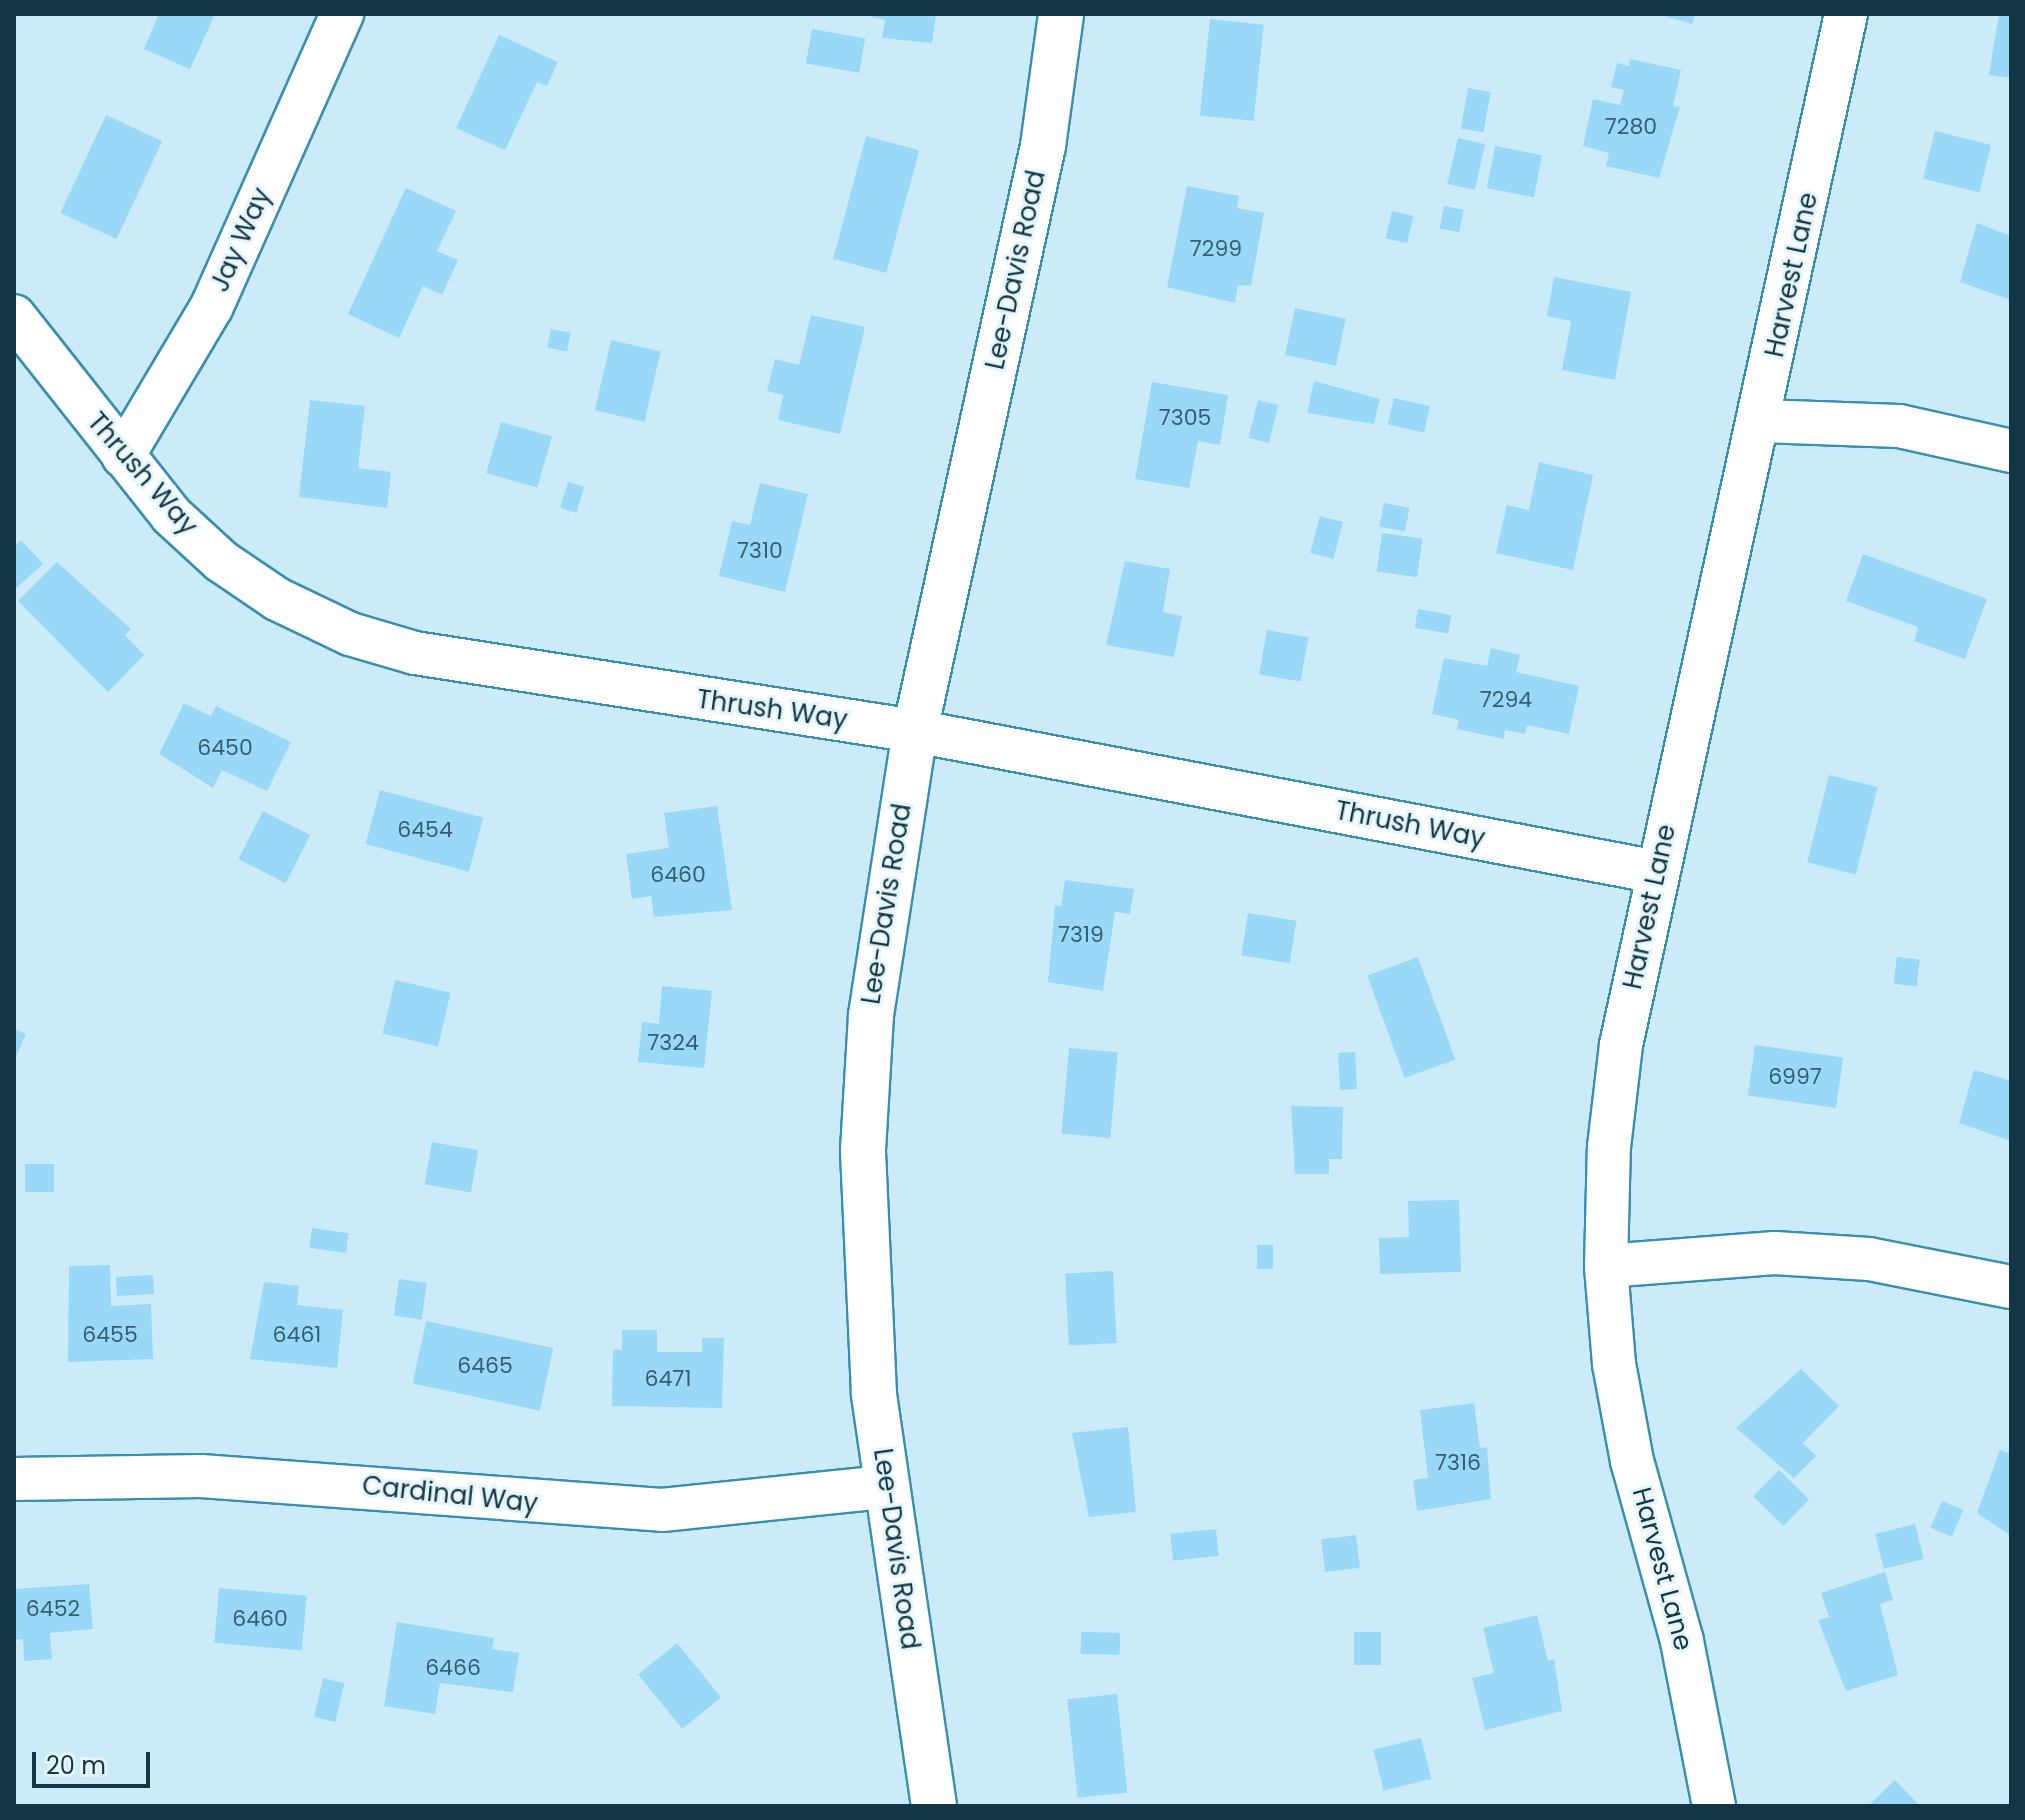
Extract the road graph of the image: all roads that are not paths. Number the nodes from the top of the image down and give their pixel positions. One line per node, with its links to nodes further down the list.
1 (342, 14): 7 (street, Jay Way)
2 (1061, 14): 8 (main road, Lee-Davis Road)
3 (1846, 14): 5 (street, Harvest Lane)
4 (14, 316): 7 (street, Thrush Way)
5 (1761, 421): 6 (street); 9 (street, Harvest Lane)
6 (2011, 451)
7 (123, 456): 8 (street, Thrush Way)
8 (915, 731): 9 (street, Thrush Way); 13 (main road, Lee-Davis Road)
9 (1657, 872): 10 (street, Harvest Lane)
10 (1606, 1266): 11 (street); 15 (street, Harvest Lane)
11 (2011, 1287)
12 (14, 1479): 13 (street, Cardinal Way)
13 (885, 1487): 14 (main road, Lee-Davis Road)
14 (934, 1806)
15 (1714, 1806)

